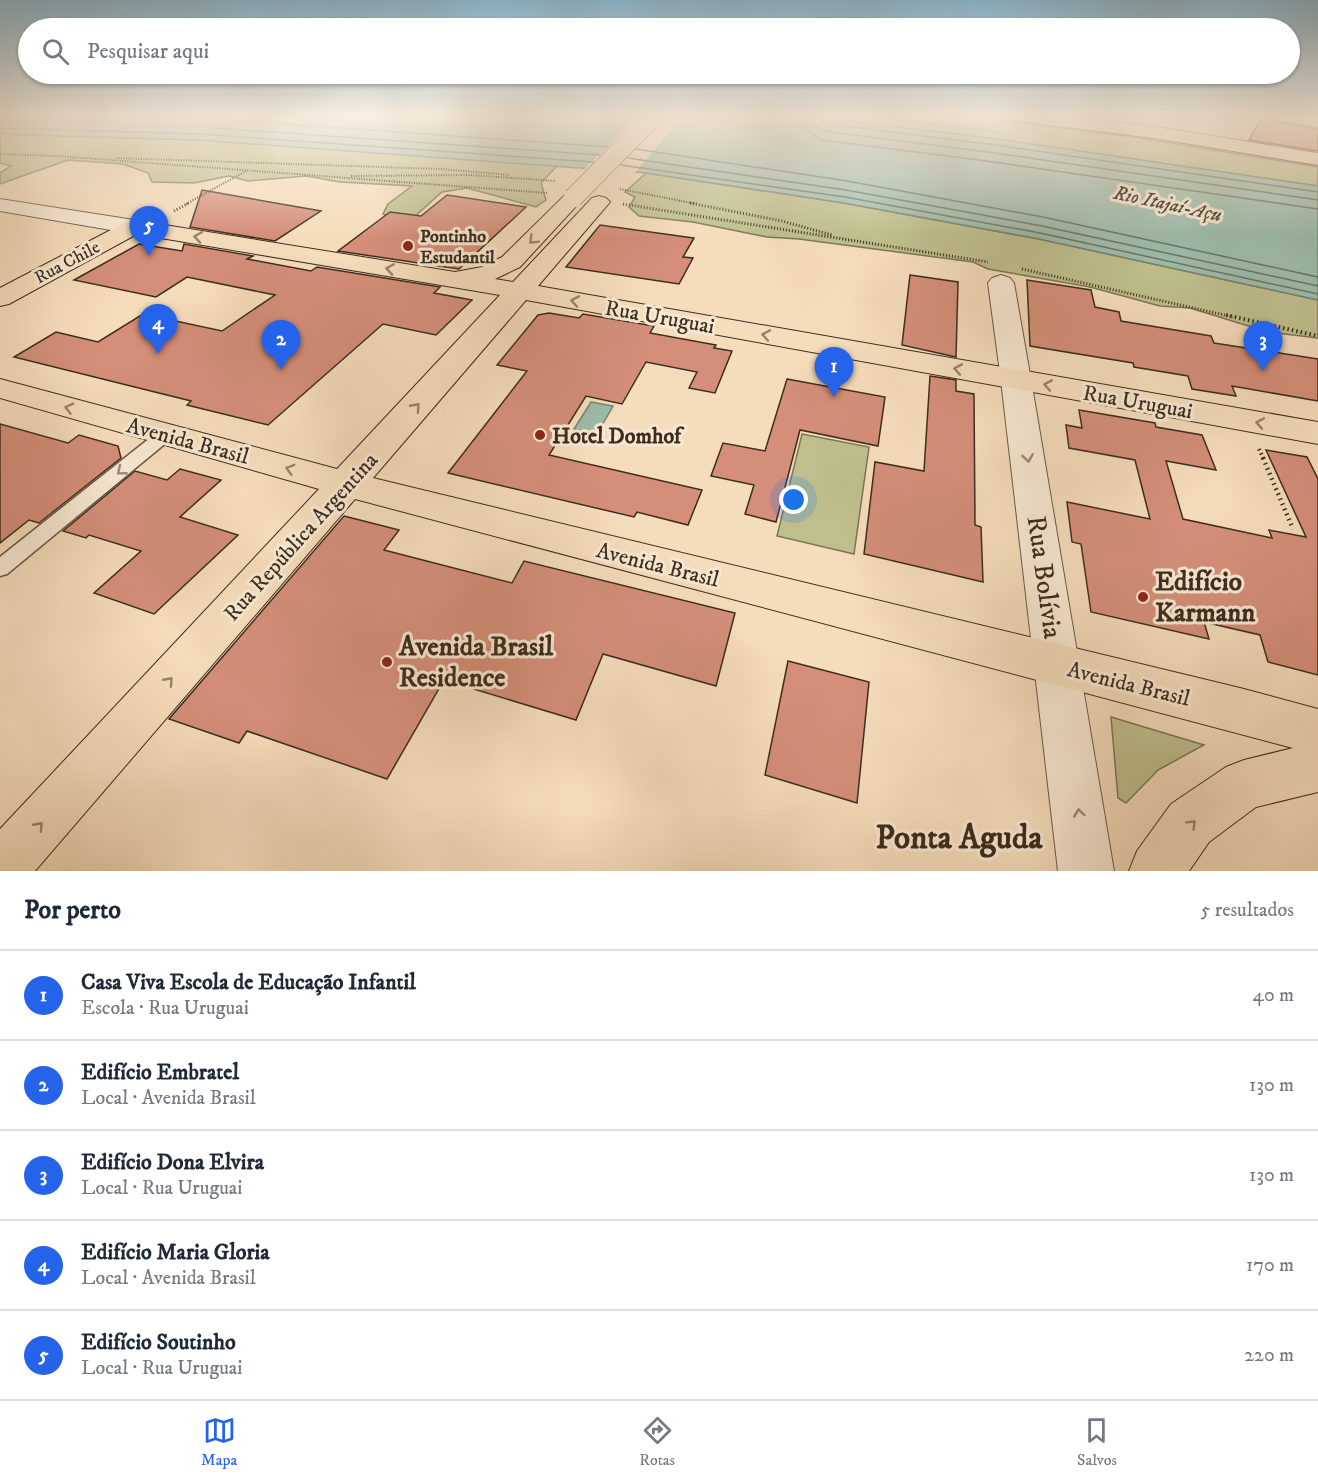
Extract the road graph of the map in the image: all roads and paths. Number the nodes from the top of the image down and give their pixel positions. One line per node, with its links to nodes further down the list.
1 (47, 156): 2 (path)
2 (57, 156): 8 (path); 9 (path)
3 (615, 156): 17 (main road, one-way to 17, bridge)
4 (640, 156): 6 (main road)
5 (1300, 156): 7 (main road)
6 (638, 158)
7 (1318, 159)
8 (380, 167): 10 (path); 11 (path)
9 (248, 170): 12 (path); 15 (path)
10 (371, 175)
11 (535, 178)
12 (547, 193)
13 (609, 196): 16 (path); 18 (main road, Rua República Argentina)
14 (0, 205): 15 (street, Rua Uruguai)
15 (127, 225): 17 (main road, Rua Uruguai, one-way to 15); 19 (main road, Rua Chile)
16 (1004, 272): 20 (path); 21 (street, Rua Bolívia)
17 (448, 279): 18 (main road, Rua Uruguai)
18 (519, 291): 21 (main road, Rua Uruguai, one-way to 18); 26 (main road, Rua República Argentina, one-way to 18)
19 (0, 298)
20 (1318, 336)
21 (1016, 380): 23 (main road, Rua Uruguai, one-way to 21); 29 (street, Rua Bolívia, one-way to 29)
22 (0, 388): 24 (main road, Avenida Brasil, one-way to 22)
23 (1248, 421): 25 (main road, Rua Uruguai, one-way to 23); 27 (path)
24 (166, 434): 26 (main road, Avenida Brasil, one-way to 24); 28 (lane, one-way to 28)
25 (1318, 434)
26 (365, 489): 29 (main road, Avenida Brasil); 32 (main road, Rua República Argentina, one-way to 26)
27 (1293, 529)
28 (0, 568)
29 (1058, 665): 30 (main road, Avenida Brasil); 33 (street, Rua Bolívia, one-way to 29)
30 (1318, 732)
31 (1318, 767): 34 (main road, one-way to 31)
32 (0, 869)
33 (1086, 871)
34 (1157, 871)

